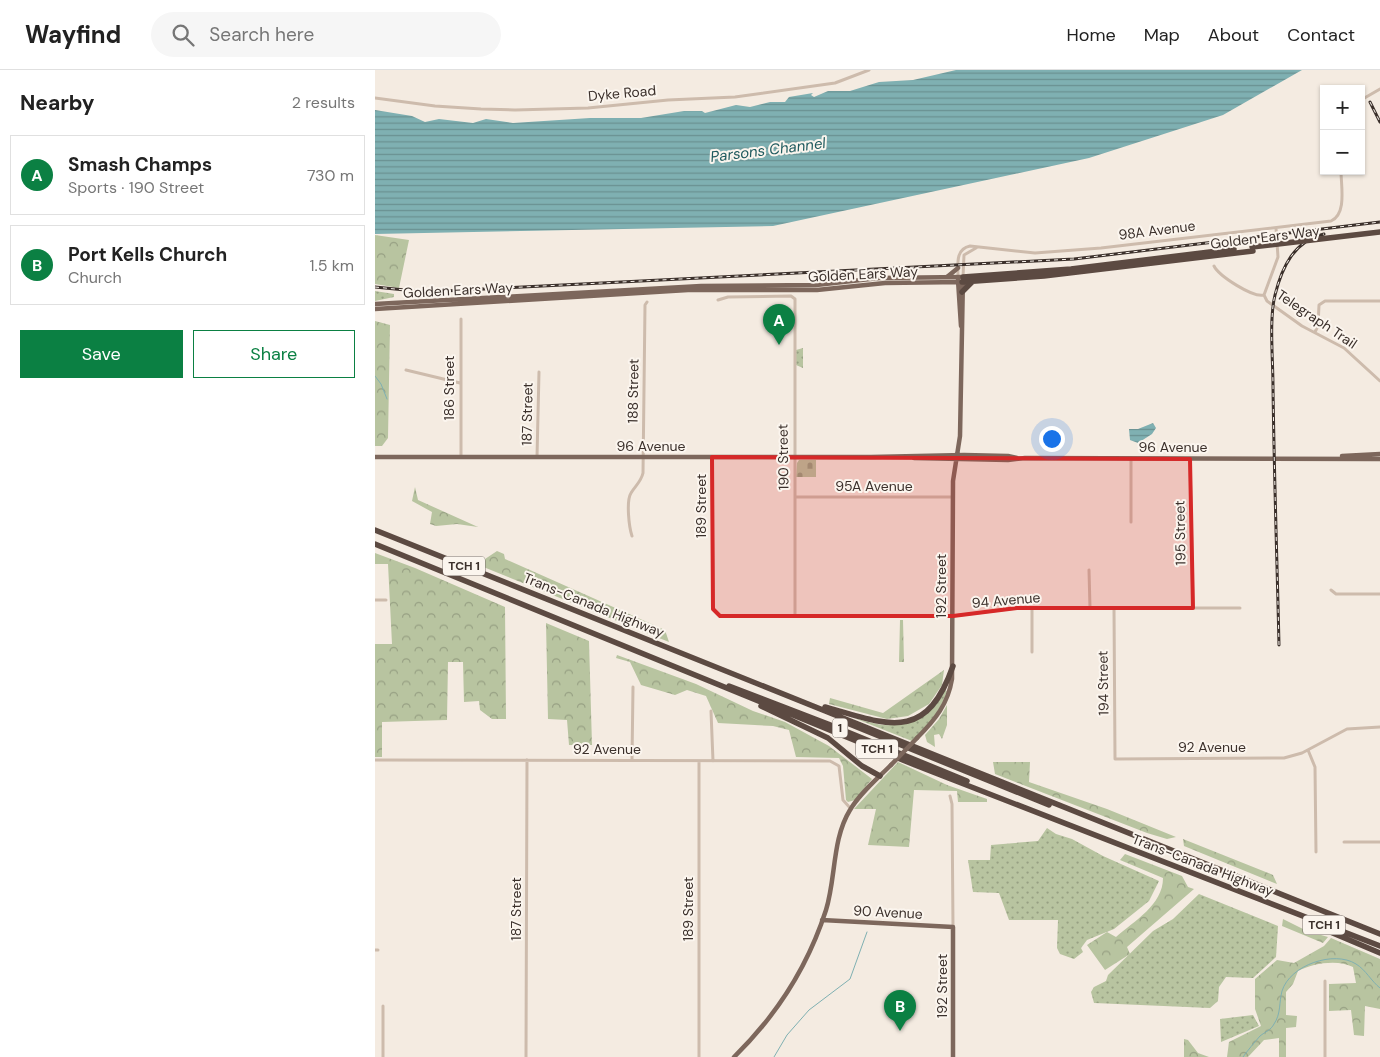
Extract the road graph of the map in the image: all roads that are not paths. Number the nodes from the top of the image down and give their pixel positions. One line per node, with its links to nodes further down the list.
1 (869, 70): 3 (street, Dyke Road)
2 (1380, 89): 4 (street)
3 (375, 98)
4 (1365, 98)
5 (1341, 175): 6 (street, 98A Avenue)
6 (1277, 228): 9 (street, 98A Avenue); 18 (street, Telegraph Trail)
7 (1380, 232): 10 (highway, Golden Ears Way, bridge)
8 (1380, 236): 10 (highway, Golden Ears Way)
9 (976, 248): 12 (street, 192 Street); 14 (street, 192 Street)
10 (1253, 249): 14 (highway, Golden Ears Way); 15 (highway, Golden Ears Way)
11 (1214, 266): 18 (street, Telegraph Trail)
12 (958, 268): 13 (main road); 14 (street, 192 Street)
13 (947, 277): 14 (main road, Golden Ears Way); 22 (main road, Golden Ears Way)
14 (960, 280): 15 (highway, Golden Ears Way); 16 (main road, Golden Ears Way); 17 (main road, 192 Street)
15 (972, 282): 17 (highway)
16 (945, 283): 17 (main road); 23 (main road, Golden Ears Way)
17 (960, 292): 39 (main road, 192 Street)
18 (1264, 295): 25 (street, Telegraph Trail)
19 (718, 300): 38 (street, 190 Street)
20 (1380, 301): 25 (street)
21 (647, 302): 36 (street, 188 Street)
22 (375, 304)
23 (375, 309)
24 (461, 319): 29 (street, 186 Street)
25 (1315, 332): 28 (street, Telegraph Trail)
26 (405, 370): 29 (street)
27 (539, 372): 35 (street, 187 Street)
28 (1380, 381)
29 (460, 383): 34 (street, 186 Street)
30 (375, 453): 33 (main road, 96 Avenue)
31 (1380, 454): 41 (main road, 96 Avenue)
32 (375, 457): 33 (main road, 96 Avenue)
33 (389, 457): 34 (main road, 96 Avenue)
34 (461, 457): 35 (main road, 96 Avenue)
35 (537, 457): 36 (main road, 96 Avenue)
36 (643, 457): 37 (main road, 96 Avenue); 48 (street, 188 Street)
37 (712, 457): 38 (main road, 96 Avenue); 60 (street, 189 Street)
38 (794, 457): 39 (main road, 96 Avenue); 44 (street, 190 Street)
39 (956, 458): 40 (main road, 96 Avenue); 45 (main road, 192 Street)
40 (1131, 458): 42 (main road, 96 Avenue); 46 (street)
41 (1329, 458): 42 (main road, 96 Avenue); 43 (main road, 96 Avenue)
42 (1190, 459): 58 (street, 195 Street)
43 (1380, 459)
44 (795, 497): 45 (street, 95A Avenue); 61 (street, 190 Street)
45 (953, 497): 62 (main road, 192 Street)
46 (1131, 522)
47 (375, 530): 68 (highway, Trans-Canada Highway / TCH 1)
48 (632, 536)
49 (375, 544): 64 (highway, Trans-Canada Highway / TCH 1)
50 (1089, 570): 56 (street)
51 (1331, 590): 52 (street)
52 (1380, 594)
53 (375, 600): 54 (street)
54 (386, 600)
55 (1031, 608): 56 (street, 94 Avenue); 62 (street, 94 Avenue); 63 (street)
56 (1090, 608): 57 (street, 94 Avenue)
57 (1114, 608): 58 (street, 94 Avenue); 72 (street, 194 Street)
58 (1193, 608): 59 (street, 94 Avenue)
59 (1240, 608)
60 (715, 614): 61 (street, 94 Avenue)
61 (795, 616): 62 (street, 94 Avenue)
62 (953, 616): 65 (main road, 192 Street)
63 (1032, 652)
64 (659, 660): 67 (highway, Trans-Canada Highway / TCH 1); 80 (highway, Trans-Canada Highway / 1)
65 (953, 666): 68 (highway); 78 (main road, 192 Street, bridge)
66 (633, 686): 75 (street)
67 (735, 692): 78 (highway); 80 (highway, Trans-Canada Highway / TCH 1)
68 (791, 697): 88 (highway, Trans-Canada Highway / TCH 1)
69 (711, 711): 77 (street)
70 (1380, 727): 71 (street, 92 Avenue)
71 (1308, 750): 72 (street, 92 Avenue); 84 (street)
72 (1115, 758)
73 (375, 760): 74 (street, 92 Avenue)
74 (527, 760): 75 (street, 92 Avenue); 94 (street, 187 Street)
75 (632, 760): 76 (street, 92 Avenue)
76 (699, 761): 77 (street, 92 Avenue); 95 (street, 189 Street)
77 (713, 761): 81 (street, 92 Avenue)
78 (880, 776): 81 (main road, 192 Street)
79 (950, 796): 87 (street, 192 Street)
80 (1019, 805): 85 (highway, Trans-Canada Highway / TCH 1)
81 (851, 809): 86 (main road, 192 Street)
82 (1344, 842): 83 (street)
83 (1380, 842)
84 (1316, 852)
85 (1268, 904): 89 (highway, Trans-Canada Highway / TCH 1); 90 (highway)
86 (822, 920): 87 (main road, 90 Avenue); 96 (main road, 192 Street)
87 (953, 927): 97 (main road, 192 Street)
88 (1380, 934)
89 (1380, 946)
90 (1380, 953)
91 (1325, 981): 98 (street)
92 (383, 1006): 93 (street)
93 (383, 1057)
94 (527, 1057)
95 (699, 1057)
96 (733, 1057)
97 (953, 1057)
98 (1325, 1057)

